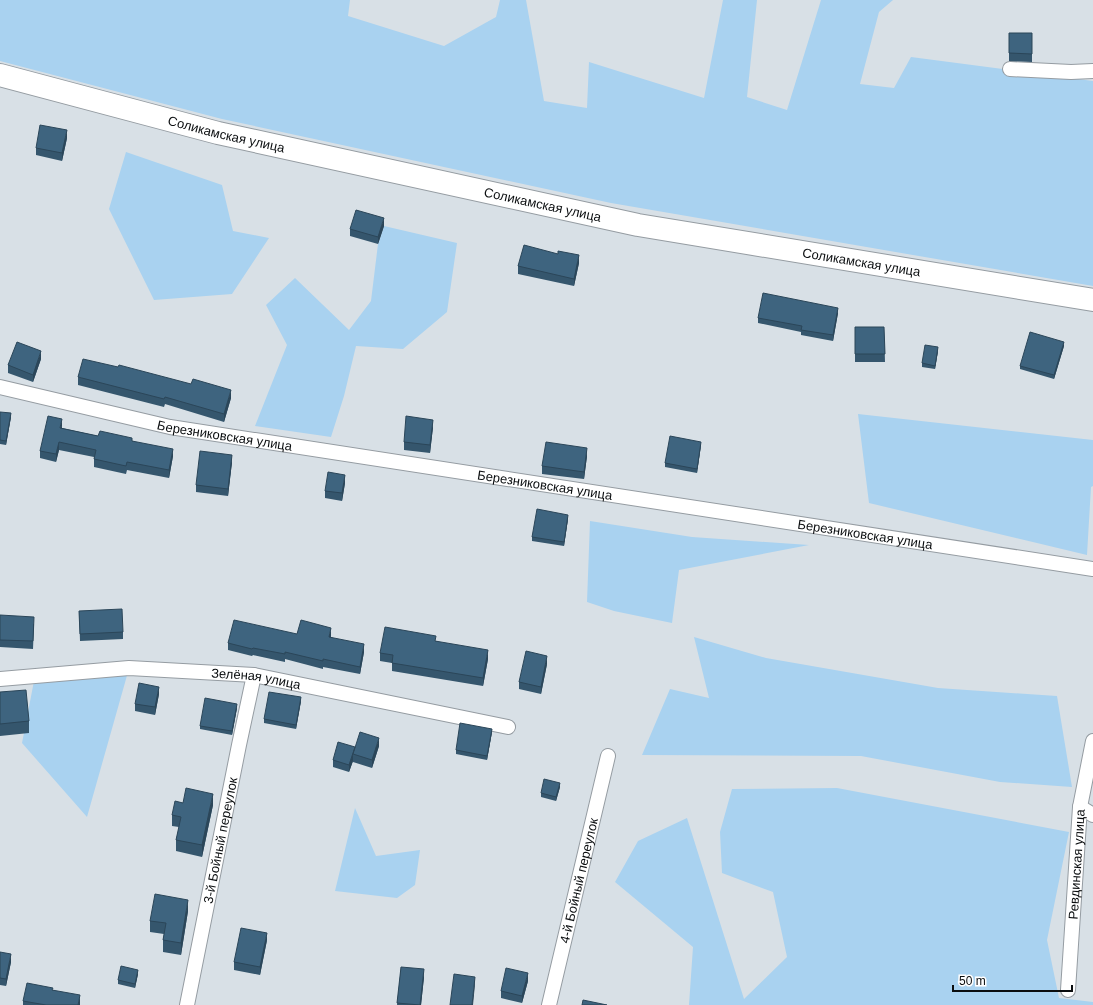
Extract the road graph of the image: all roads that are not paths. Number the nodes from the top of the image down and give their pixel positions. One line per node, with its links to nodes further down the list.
1 (1010, 69): 2 (street)
2 (1093, 71)
3 (0, 75): 4 (main road, Соликамская улица)
4 (1093, 300)
5 (0, 387): 6 (street, Березниковская улица)
6 (1093, 569)
7 (254, 676): 8 (street, Зелёная улица); 9 (street, Зелёная улица); 15 (street, 3-й Бойный переулок)
8 (0, 679)
9 (508, 727)
10 (1093, 740): 12 (street, Ревдинская улица)
11 (608, 756): 16 (street, 4-й Бойный переулок)
12 (1080, 807): 13 (street); 14 (street, Ревдинская улица)
13 (1093, 815)
14 (1068, 990)
15 (187, 1005)
16 (549, 1005)

